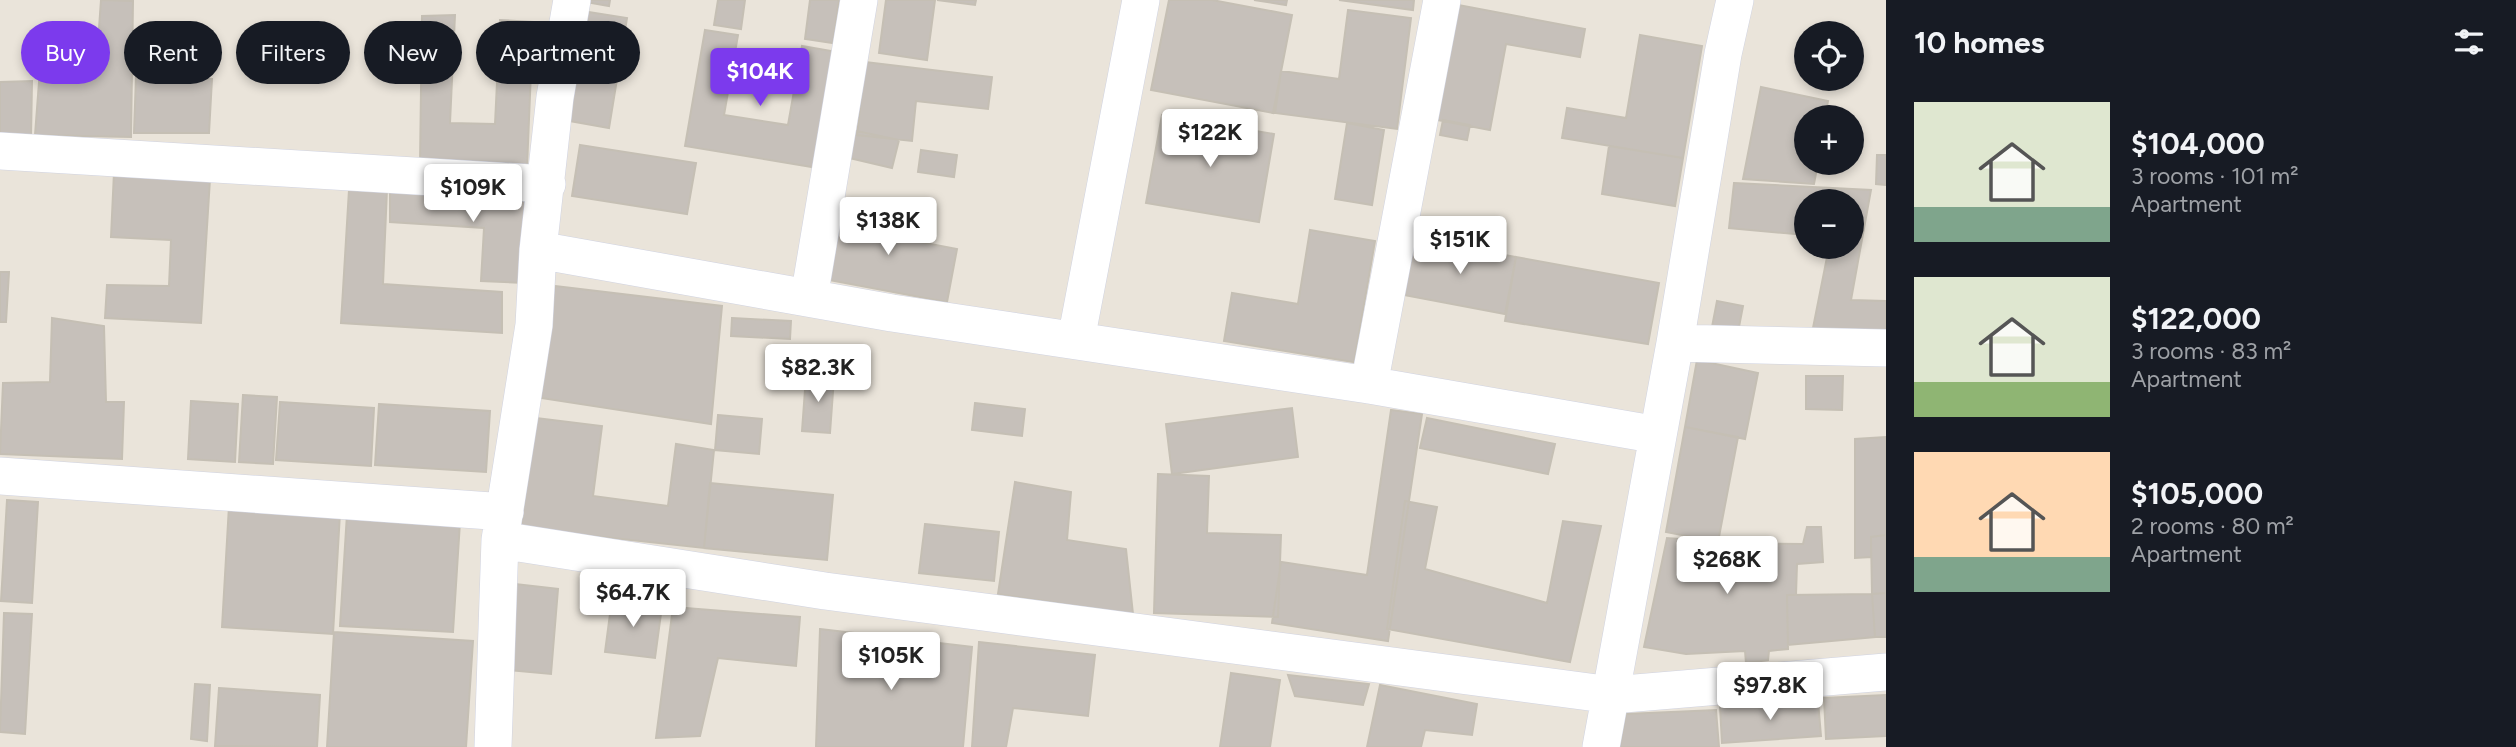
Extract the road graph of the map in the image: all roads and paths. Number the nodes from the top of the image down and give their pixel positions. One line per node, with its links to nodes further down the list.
1 (572, 0): 7 (street)
2 (859, 0): 9 (street)
3 (1141, 0): 10 (street)
4 (1442, 0): 13 (street)
5 (1735, 0): 11 (street)
6 (0, 151): 7 (street)
7 (547, 184): 8 (street)
8 (538, 250): 9 (street); 16 (street)
9 (809, 298): 10 (street)
10 (1076, 340): 13 (street)
11 (1675, 343): 12 (street); 14 (street)
12 (1886, 348)
13 (1369, 384): 14 (street)
14 (1658, 435): 18 (street)
15 (0, 476): 16 (street)
16 (503, 526): 18 (street); 19 (street)
17 (1886, 672): 18 (street)
18 (1612, 695): 20 (street)
19 (493, 747)
20 (1601, 747)

